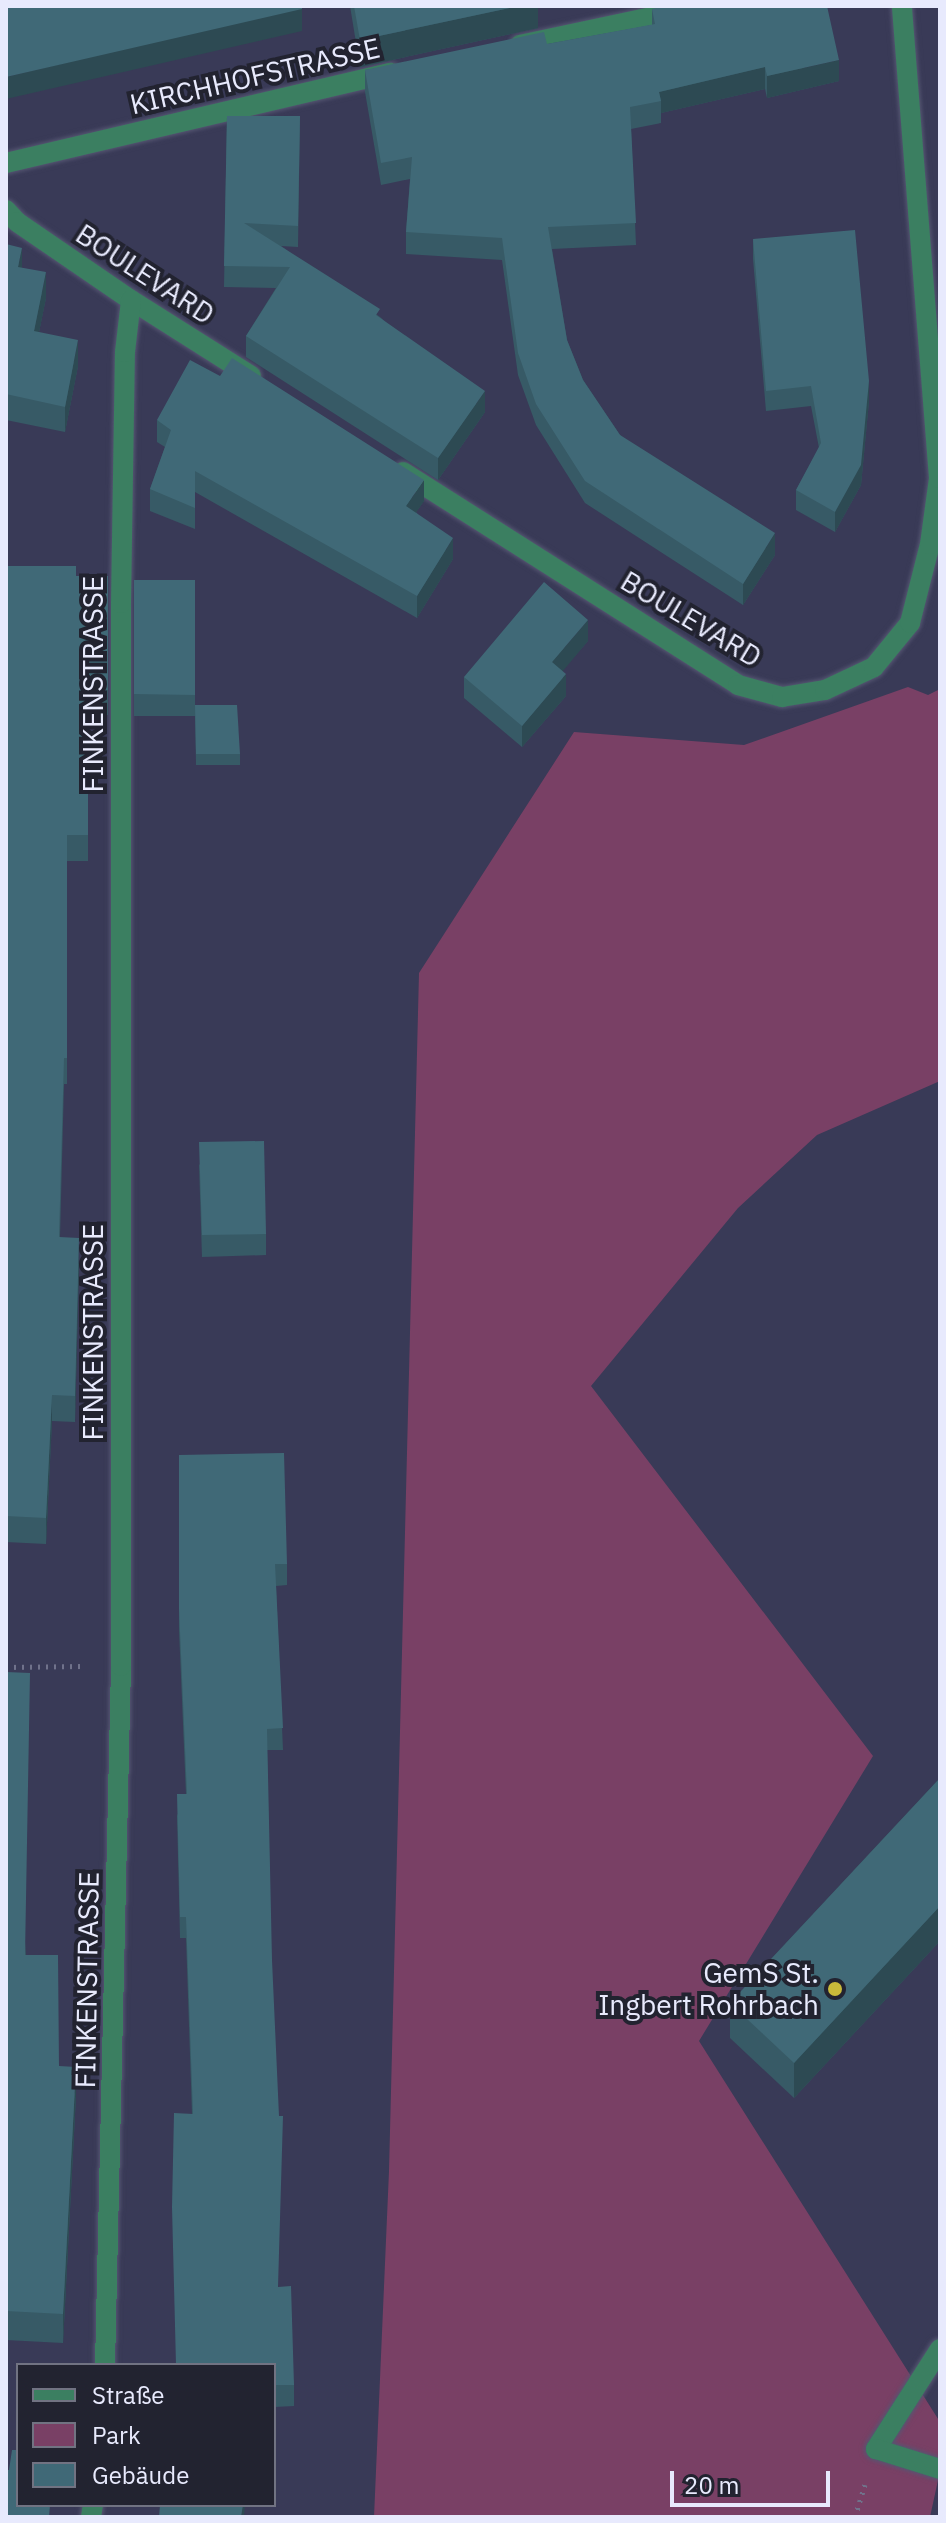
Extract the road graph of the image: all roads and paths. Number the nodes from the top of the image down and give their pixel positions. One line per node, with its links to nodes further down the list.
1 (704, 6): 3 (street)
2 (902, 6): 9 (street, BOULEVARD)
3 (498, 49)
4 (409, 69): 5 (street, KIRCHHOFSTRASSE)
5 (6, 163)
6 (6, 210): 7 (street, BOULEVARD)
7 (131, 300): 8 (street, BOULEVARD); 13 (street, FINKENSTRASSE)
8 (266, 386)
9 (388, 463)
10 (83, 1666): 11 (path)
11 (6, 1667)
12 (940, 2349): 14 (street)
13 (105, 2363)
14 (940, 2469)

